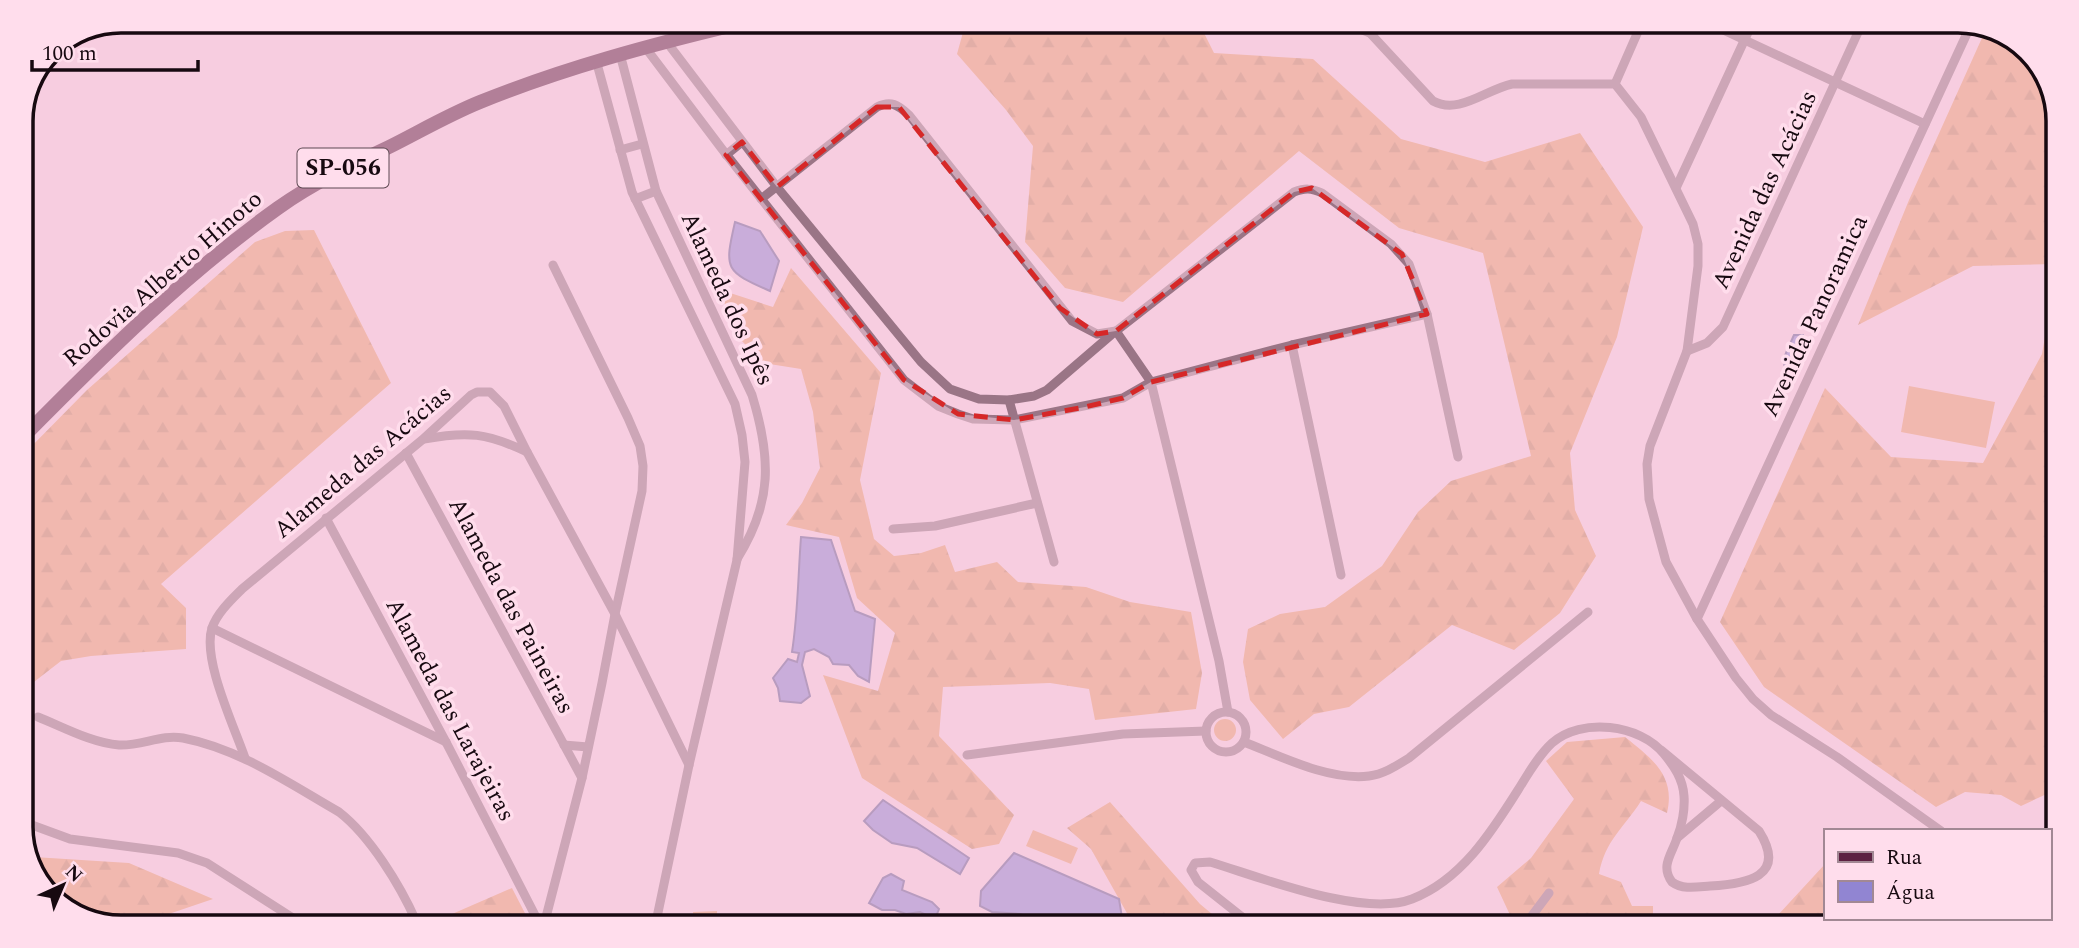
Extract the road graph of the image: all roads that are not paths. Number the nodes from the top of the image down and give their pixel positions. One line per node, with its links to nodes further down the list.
1 (700, 33): 9 (main road, Rodovia Alberto Hinoto / SP-056)
2 (1370, 33): 14 (street)
3 (1637, 33): 14 (street)
4 (1729, 33): 8 (street)
5 (1748, 33): 8 (street)
6 (1858, 33): 13 (street, Avenida das Acácias)
7 (1967, 34): 16 (street, Avenida Panoramica)
8 (1744, 40): 13 (street); 23 (street)
9 (666, 41): 10 (main road, Rodovia Alberto Hinoto / SP-056); 15 (street)
10 (645, 47): 11 (main road, Rodovia Alberto Hinoto / SP-056); 17 (street)
11 (620, 54): 12 (main road, Rodovia Alberto Hinoto / SP-056); 19 (street, Alameda dos Ipês)
12 (596, 60): 20 (street, Alameda dos Ipês); 35 (main road, Rodovia Alberto Hinoto / SP-056)
13 (1835, 82): 16 (street); 31 (street, Avenida das Acácias)
14 (1615, 84): 23 (street)
15 (722, 117): 17 (street); 18 (street)
16 (1925, 124): 48 (street, Avenida Panoramica)
17 (707, 130): 21 (street)
18 (742, 142): 21 (street); 22 (street)
19 (642, 144): 20 (street); 24 (street, Alameda dos Ipês)
20 (620, 150): 25 (street, Alameda dos Ipês)
21 (726, 155): 26 (street)
22 (777, 187): 26 (street); 29 (street); 33 (street)
23 (1676, 188): 31 (street)
24 (656, 191): 25 (street); 43 (street, Alameda dos Ipês)
25 (635, 199): 43 (street, Alameda dos Ipês)
26 (761, 199): 34 (street)
27 (553, 265): 47 (street)
28 (1427, 314): 29 (street); 30 (street); 39 (street)
29 (1116, 331): 32 (street); 33 (street)
30 (1292, 345): 32 (street); 45 (street)
31 (1688, 351): 48 (street)
32 (1151, 382): 34 (street); 50 (street)
33 (1009, 400): 34 (street)
34 (1014, 420): 40 (street)
35 (33, 427)
36 (422, 440): 37 (street); 37 (street, Alameda das Acácias); 38 (street, Alameda das Acácias)
37 (527, 452): 47 (street, Alameda das Acácias)
38 (406, 453): 41 (street, Alameda das Acácias); 55 (street, Alameda das Paineiras)
39 (1458, 457)
40 (1037, 503): 42 (street); 44 (street)
41 (326, 518): 49 (street, Alameda das Acácias); 53 (street, Alameda das Larajeiras)
42 (893, 529)
43 (737, 560): 60 (street, Alameda dos Ipês)
44 (1054, 562)
45 (1341, 575)
46 (1588, 612): 54 (street)
47 (615, 614): 56 (street); 60 (street, Alameda das Acácias)
48 (1697, 620): 64 (street)
49 (212, 628): 53 (street); 59 (street)
50 (1227, 712): 52 (street); 54 (street)
51 (38, 717): 59 (street)
52 (1206, 731): 54 (street); 58 (street)
53 (446, 742): 69 (street, Alameda das Larajeiras)
54 (1244, 742)
55 (564, 745): 56 (street); 61 (street, Alameda das Paineiras)
56 (588, 747): 61 (street)
57 (1661, 750): 62 (street); 65 (street); 72 (street)
58 (967, 755)
59 (245, 758): 68 (street)
60 (689, 765): 71 (street, Alameda dos Ipês)
61 (582, 778): 70 (street)
62 (1721, 801): 65 (street); 65 (street)
63 (33, 825): 67 (street)
64 (1938, 829)
65 (1677, 838)
66 (1549, 892): 73 (street)
67 (288, 915)
68 (413, 915)
69 (535, 915)
70 (547, 915)
71 (657, 915)
72 (1240, 915)
73 (1532, 915)

